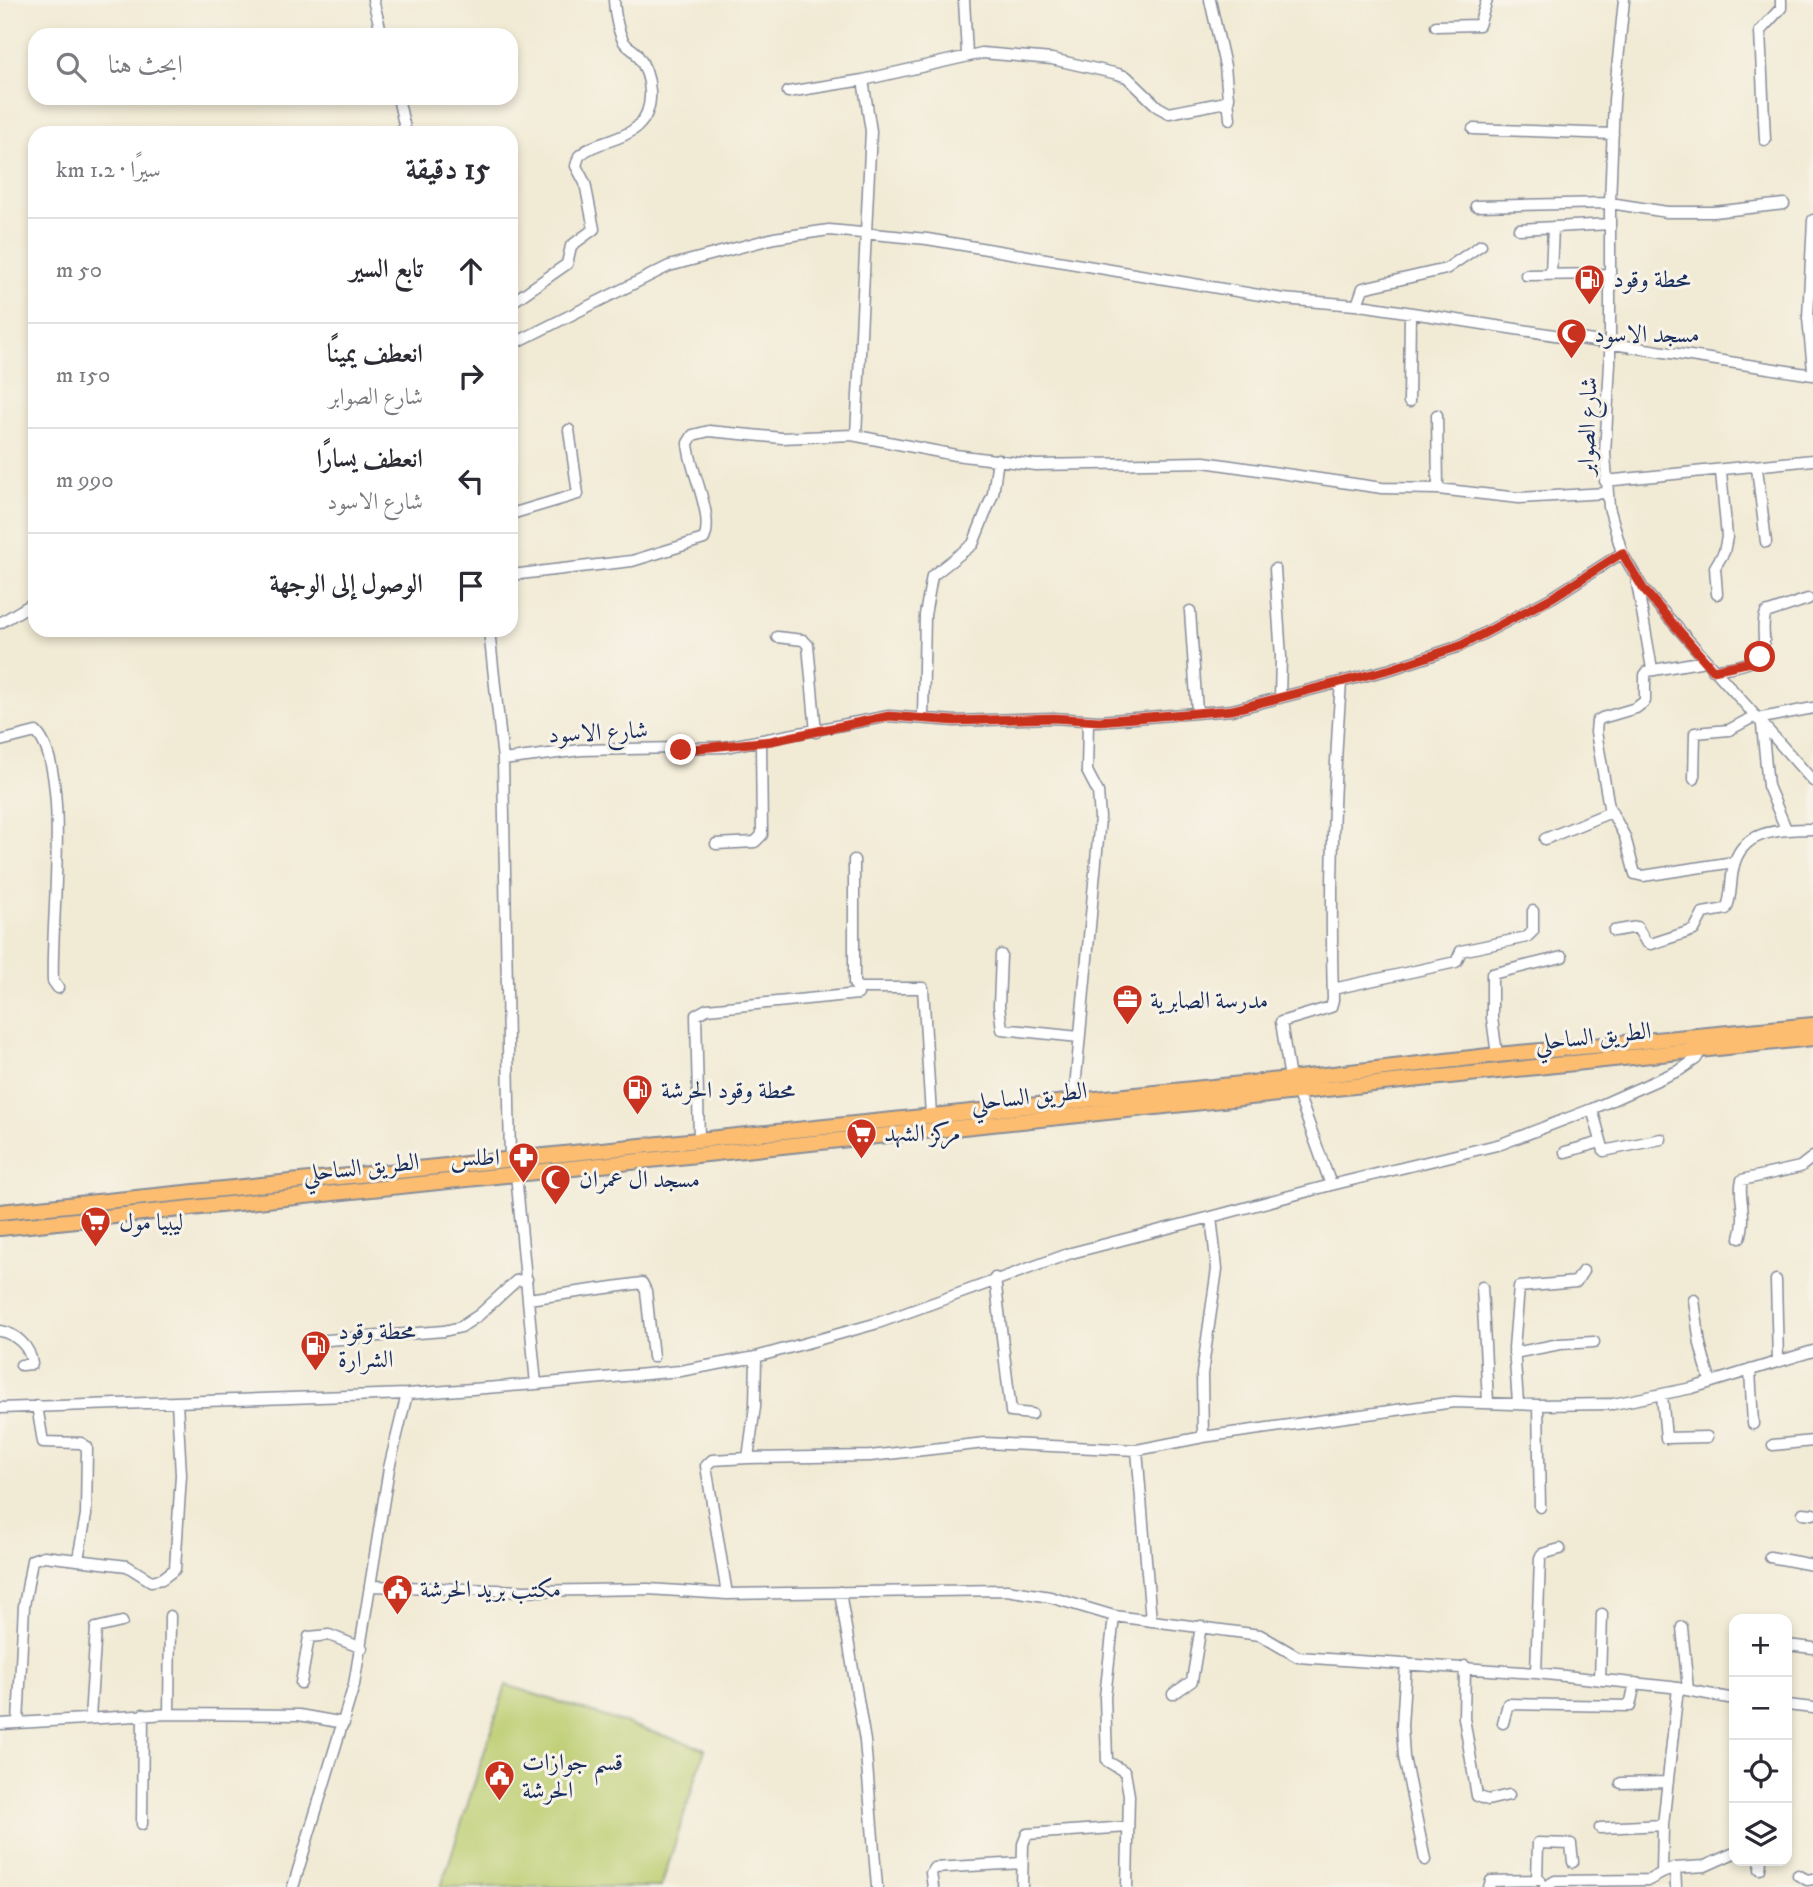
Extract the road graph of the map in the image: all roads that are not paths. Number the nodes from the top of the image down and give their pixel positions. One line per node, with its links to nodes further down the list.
1 (373, 0): 9 (street)
2 (614, 0): 32 (street)
3 (964, 0): 10 (street)
4 (1210, 0): 13 (street)
5 (1487, 0): 8 (street)
6 (1623, 0): 18 (street, شارع الصوابر)
7 (1782, 0): 19 (street)
8 (1436, 26)
9 (380, 28)
10 (967, 54): 11 (street); 13 (street)
11 (863, 80): 12 (street); 27 (street)
12 (788, 92)
13 (1229, 98): 15 (street)
14 (400, 105): 16 (street)
15 (1230, 119)
16 (404, 126)
17 (1473, 129): 18 (street)
18 (1613, 134): 20 (street, شارع الصوابر)
19 (1765, 140)
20 (1611, 203): 21 (street); 22 (street); 24 (street, شارع الصوابر)
21 (1784, 204)
22 (1476, 206)
23 (1813, 220): 37 (street)
24 (1610, 224): 25 (street); 30 (street, شارع الصوابر)
25 (1553, 227): 26 (street); 29 (street)
26 (1519, 229)
27 (865, 232): 33 (street); 35 (street); 42 (street)
28 (1481, 245): 33 (street)
29 (1551, 274): 30 (street); 31 (street)
30 (1610, 274): 36 (street, شارع الصوابر)
31 (1526, 275)
32 (518, 298)
33 (1357, 305): 34 (street)
34 (1410, 313): 36 (street); 39 (street)
35 (518, 342)
36 (1610, 346): 38 (street); 47 (street, شارع الصوابر)
37 (1813, 370)
38 (1813, 375)
39 (1409, 402)
40 (1437, 415): 48 (street)
41 (569, 430): 50 (street)
42 (856, 436): 43 (street); 54 (street)
43 (998, 459): 48 (street); 70 (street)
44 (1813, 460): 45 (street)
45 (1758, 468): 46 (street); 51 (street)
46 (1721, 472): 47 (street); 56 (street)
47 (1605, 481): 49 (street, شارع الصوابر)
48 (1438, 489): 49 (street)
49 (1606, 493): 52 (street, شارع الصوابر)
50 (518, 512)
51 (1766, 542)
52 (1622, 553): 55 (street, شارع الصوابر); 66 (street, شارع الاسود)
53 (1275, 569): 67 (street)
54 (518, 574)
55 (1636, 578): 63 (street, شارع الصوابر); 64 (street)
56 (1717, 594)
57 (1808, 598): 65 (street)
58 (28, 606): 60 (street)
59 (1190, 611): 69 (street)
60 (0, 623)
61 (490, 637): 76 (street)
62 (777, 637): 73 (street)
63 (1705, 661): 64 (street); 65 (street, شارع الصوابر)
64 (1652, 669): 79 (street)
65 (1713, 670): 71 (street, شارع الصوابر)
66 (1341, 682): 67 (street, شارع الاسود); 91 (street)
67 (1280, 698): 69 (street, شارع الاسود)
68 (1813, 708): 71 (street)
69 (1197, 712): 72 (street, شارع الاسود)
70 (923, 718): 72 (street, شارع الاسود); 73 (street, شارع الاسود)
71 (1758, 720): 77 (street); 78 (street, شارع الصوابر); 80 (street)
72 (1088, 721): 94 (street)
73 (816, 732): 75 (street, شارع الاسود)
74 (0, 741): 90 (street)
75 (761, 742): 76 (street, شارع الاسود); 83 (street)
76 (503, 760): 109 (street)
77 (1694, 779)
78 (1813, 781)
79 (1611, 812): 82 (street); 85 (street)
80 (1786, 829): 81 (street); 85 (street)
81 (1813, 829)
82 (1545, 839)
83 (716, 844)
84 (854, 860): 102 (street)
85 (1734, 862): 87 (street)
86 (1533, 911): 91 (street)
87 (1615, 932)
88 (1001, 955): 94 (street)
89 (1562, 957): 98 (street)
90 (58, 988)
91 (1333, 989): 99 (street)
92 (858, 994): 104 (street)
93 (1813, 1025): 97 (highway, الطريق الساحلي)
94 (1079, 1037): 100 (street)
95 (1813, 1038): 96 (highway, الطريق الساحلي)
96 (1702, 1048): 97 (highway, الطريق الساحلي); 101 (street)
97 (1602, 1052): 98 (highway, الطريق الساحلي); 99 (highway, الطريق الساحلي)
98 (1497, 1055): 99 (highway, الطريق الساحلي)
99 (1294, 1085): 100 (highway, الطريق الساحلي); 103 (highway, الطريق الساحلي); 111 (street)
100 (1074, 1100): 102 (highway, الطريق الساحلي)
101 (1592, 1109): 106 (street); 111 (street)
102 (931, 1115): 103 (highway, الطريق الساحلي)
103 (889, 1127): 104 (highway, الطريق الساحلي); 110 (highway, الطريق الساحلي)
104 (699, 1139): 109 (highway, الطريق الساحلي)
105 (1661, 1139): 106 (street)
106 (1601, 1142): 107 (street)
107 (1565, 1152)
108 (1813, 1157): 115 (street)
109 (510, 1159): 112 (highway, الطريق الساحلي)
110 (516, 1174): 114 (highway, الطريق الساحلي); 117 (street)
111 (1331, 1185): 113 (street)
112 (0, 1212)
113 (1211, 1217): 118 (street); 145 (street)
114 (0, 1228)
115 (1740, 1238)
116 (1583, 1271): 127 (street)
117 (527, 1279): 121 (street); 124 (street)
118 (995, 1279): 129 (street); 143 (street)
119 (1776, 1280): 130 (street)
120 (1482, 1287): 138 (street)
121 (528, 1299): 128 (street); 134 (street)
122 (1694, 1300): 133 (street)
123 (0, 1331): 131 (street)
124 (315, 1341)
125 (1594, 1342): 127 (street)
126 (1813, 1351): 130 (street)
127 (1514, 1353): 139 (street)
128 (653, 1357)
129 (756, 1357): 134 (street); 150 (street)
130 (1778, 1361): 132 (street)
131 (21, 1365)
132 (1750, 1370): 133 (street); 144 (street)
133 (1710, 1381): 136 (street)
134 (536, 1384): 135 (street)
135 (407, 1394): 137 (street); 156 (street)
136 (1662, 1395): 140 (street); 146 (street)
137 (177, 1402): 141 (street); 154 (street)
138 (1488, 1402): 139 (street); 145 (street)
139 (1518, 1403): 140 (street)
140 (1538, 1405): 151 (street)
141 (37, 1406): 142 (street); 154 (street)
142 (0, 1408)
143 (1032, 1414)
144 (1753, 1424)
145 (1203, 1437): 149 (street)
146 (1707, 1437)
147 (1813, 1441): 148 (street)
148 (1773, 1445)
149 (1137, 1450): 150 (street); 162 (street)
150 (748, 1458): 158 (street)
151 (1540, 1507)
152 (1560, 1549): 171 (street)
153 (1770, 1557): 155 (street)
154 (78, 1559): 183 (street)
155 (1813, 1565)
156 (373, 1586): 158 (street); 167 (street)
157 (840, 1592): 158 (street); 161 (street); 206 (street)
158 (727, 1594)
159 (1602, 1614): 172 (street)
160 (170, 1616): 181 (street)
161 (1114, 1616): 162 (street); 192 (street)
162 (1151, 1621): 164 (street)
163 (122, 1622): 182 (street)
164 (1202, 1626): 169 (street); 176 (street)
165 (1682, 1627): 175 (street)
166 (1792, 1646): 168 (street)
167 (362, 1648): 173 (street); 184 (street)
168 (1813, 1648)
169 (1406, 1663): 170 (street); 195 (street)
170 (1465, 1667): 171 (street); 189 (street)
171 (1536, 1673): 172 (street)
172 (1600, 1680): 174 (street)
173 (301, 1683)
174 (1635, 1683): 175 (street); 185 (street)
175 (1683, 1689): 177 (street); 187 (street)
176 (1172, 1694)
177 (1729, 1698)
178 (1792, 1706): 179 (street)
179 (1813, 1708)
180 (143, 1714): 181 (street); 182 (street); 190 (street)
181 (169, 1714): 184 (street)
182 (90, 1718): 183 (street)
183 (18, 1723): 186 (street)
184 (344, 1723): 205 (street)
185 (1503, 1723)
186 (0, 1724)
187 (1668, 1782): 188 (street); 191 (street)
188 (1621, 1783)
189 (1509, 1795)
190 (142, 1824)
191 (1663, 1825): 193 (street); 199 (street)
192 (1128, 1827): 197 (street); 209 (street)
193 (1600, 1828)
194 (1729, 1855): 198 (street)
195 (1425, 1860)
196 (1573, 1862): 202 (street)
197 (1022, 1863): 207 (street); 208 (street)
198 (1675, 1868): 199 (street); 211 (street)
199 (1662, 1873): 204 (street)
200 (1798, 1875): 201 (street)
201 (1813, 1879)
202 (1541, 1884): 203 (street); 210 (street)
203 (1601, 1884): 204 (street)
204 (1631, 1884)
205 (293, 1887)
206 (877, 1887)
207 (933, 1887)
208 (1022, 1887)
209 (1127, 1887)
210 (1489, 1887)
211 (1675, 1887)

